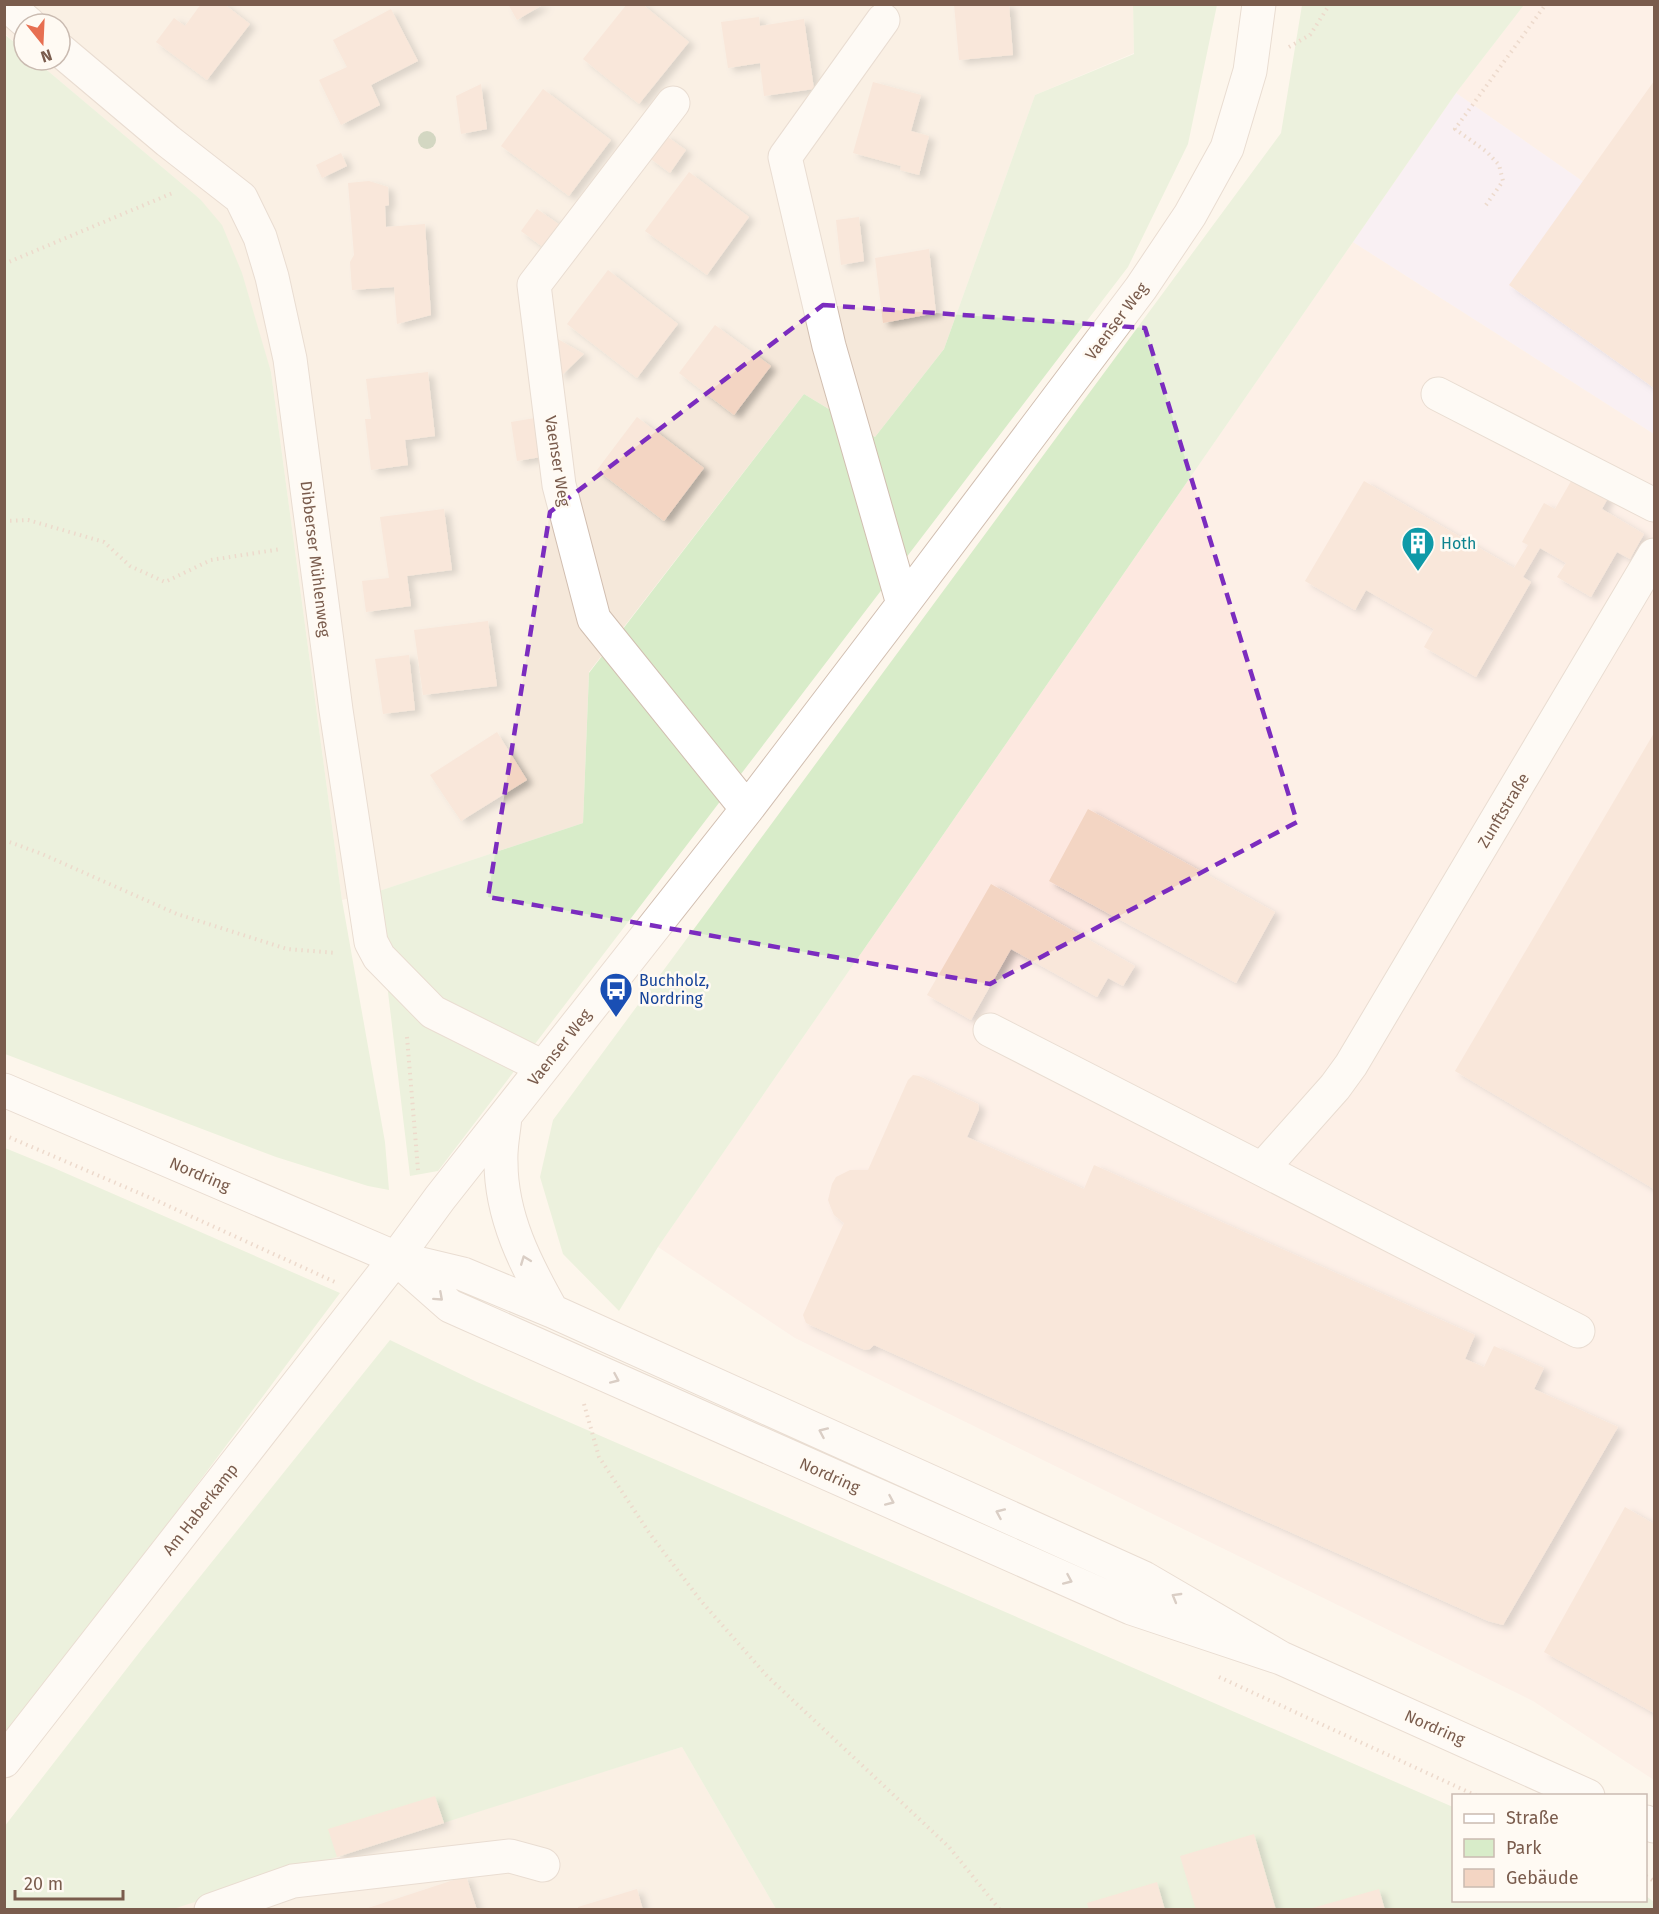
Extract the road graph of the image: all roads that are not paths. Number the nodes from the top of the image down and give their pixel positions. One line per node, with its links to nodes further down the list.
1 (1259, 4): 8 (street, Vaenser Weg)
2 (883, 20): 8 (street)
3 (72, 60): 11 (street, Dibberser Mühlenweg)
4 (673, 103): 9 (street, Vaenser Weg)
5 (1438, 394): 6 (street)
6 (1654, 505)
7 (1654, 555): 14 (street, Zunftstraße)
8 (903, 604): 9 (street, Vaenser Weg)
9 (747, 808): 11 (street, Vaenser Weg)
10 (990, 1030): 14 (street)
11 (543, 1067): 13 (street, Vaenser Weg)
12 (4, 1090): 15 (street, Nordring)
13 (505, 1116): 15 (street, Vaenser Weg); 16 (street, one-way to 13)
14 (1262, 1169): 17 (street)
15 (396, 1258): 16 (street, Nordring); 18 (street, Nordring, one-way to 18); 19 (street, Am Haberkamp)
16 (552, 1311): 18 (street, Nordring, one-way to 16)
17 (1578, 1331)
18 (1281, 1658): 20 (street, Nordring)
19 (4, 1761)
20 (1584, 1794)
21 (543, 1865): 22 (street)
22 (210, 1910)

